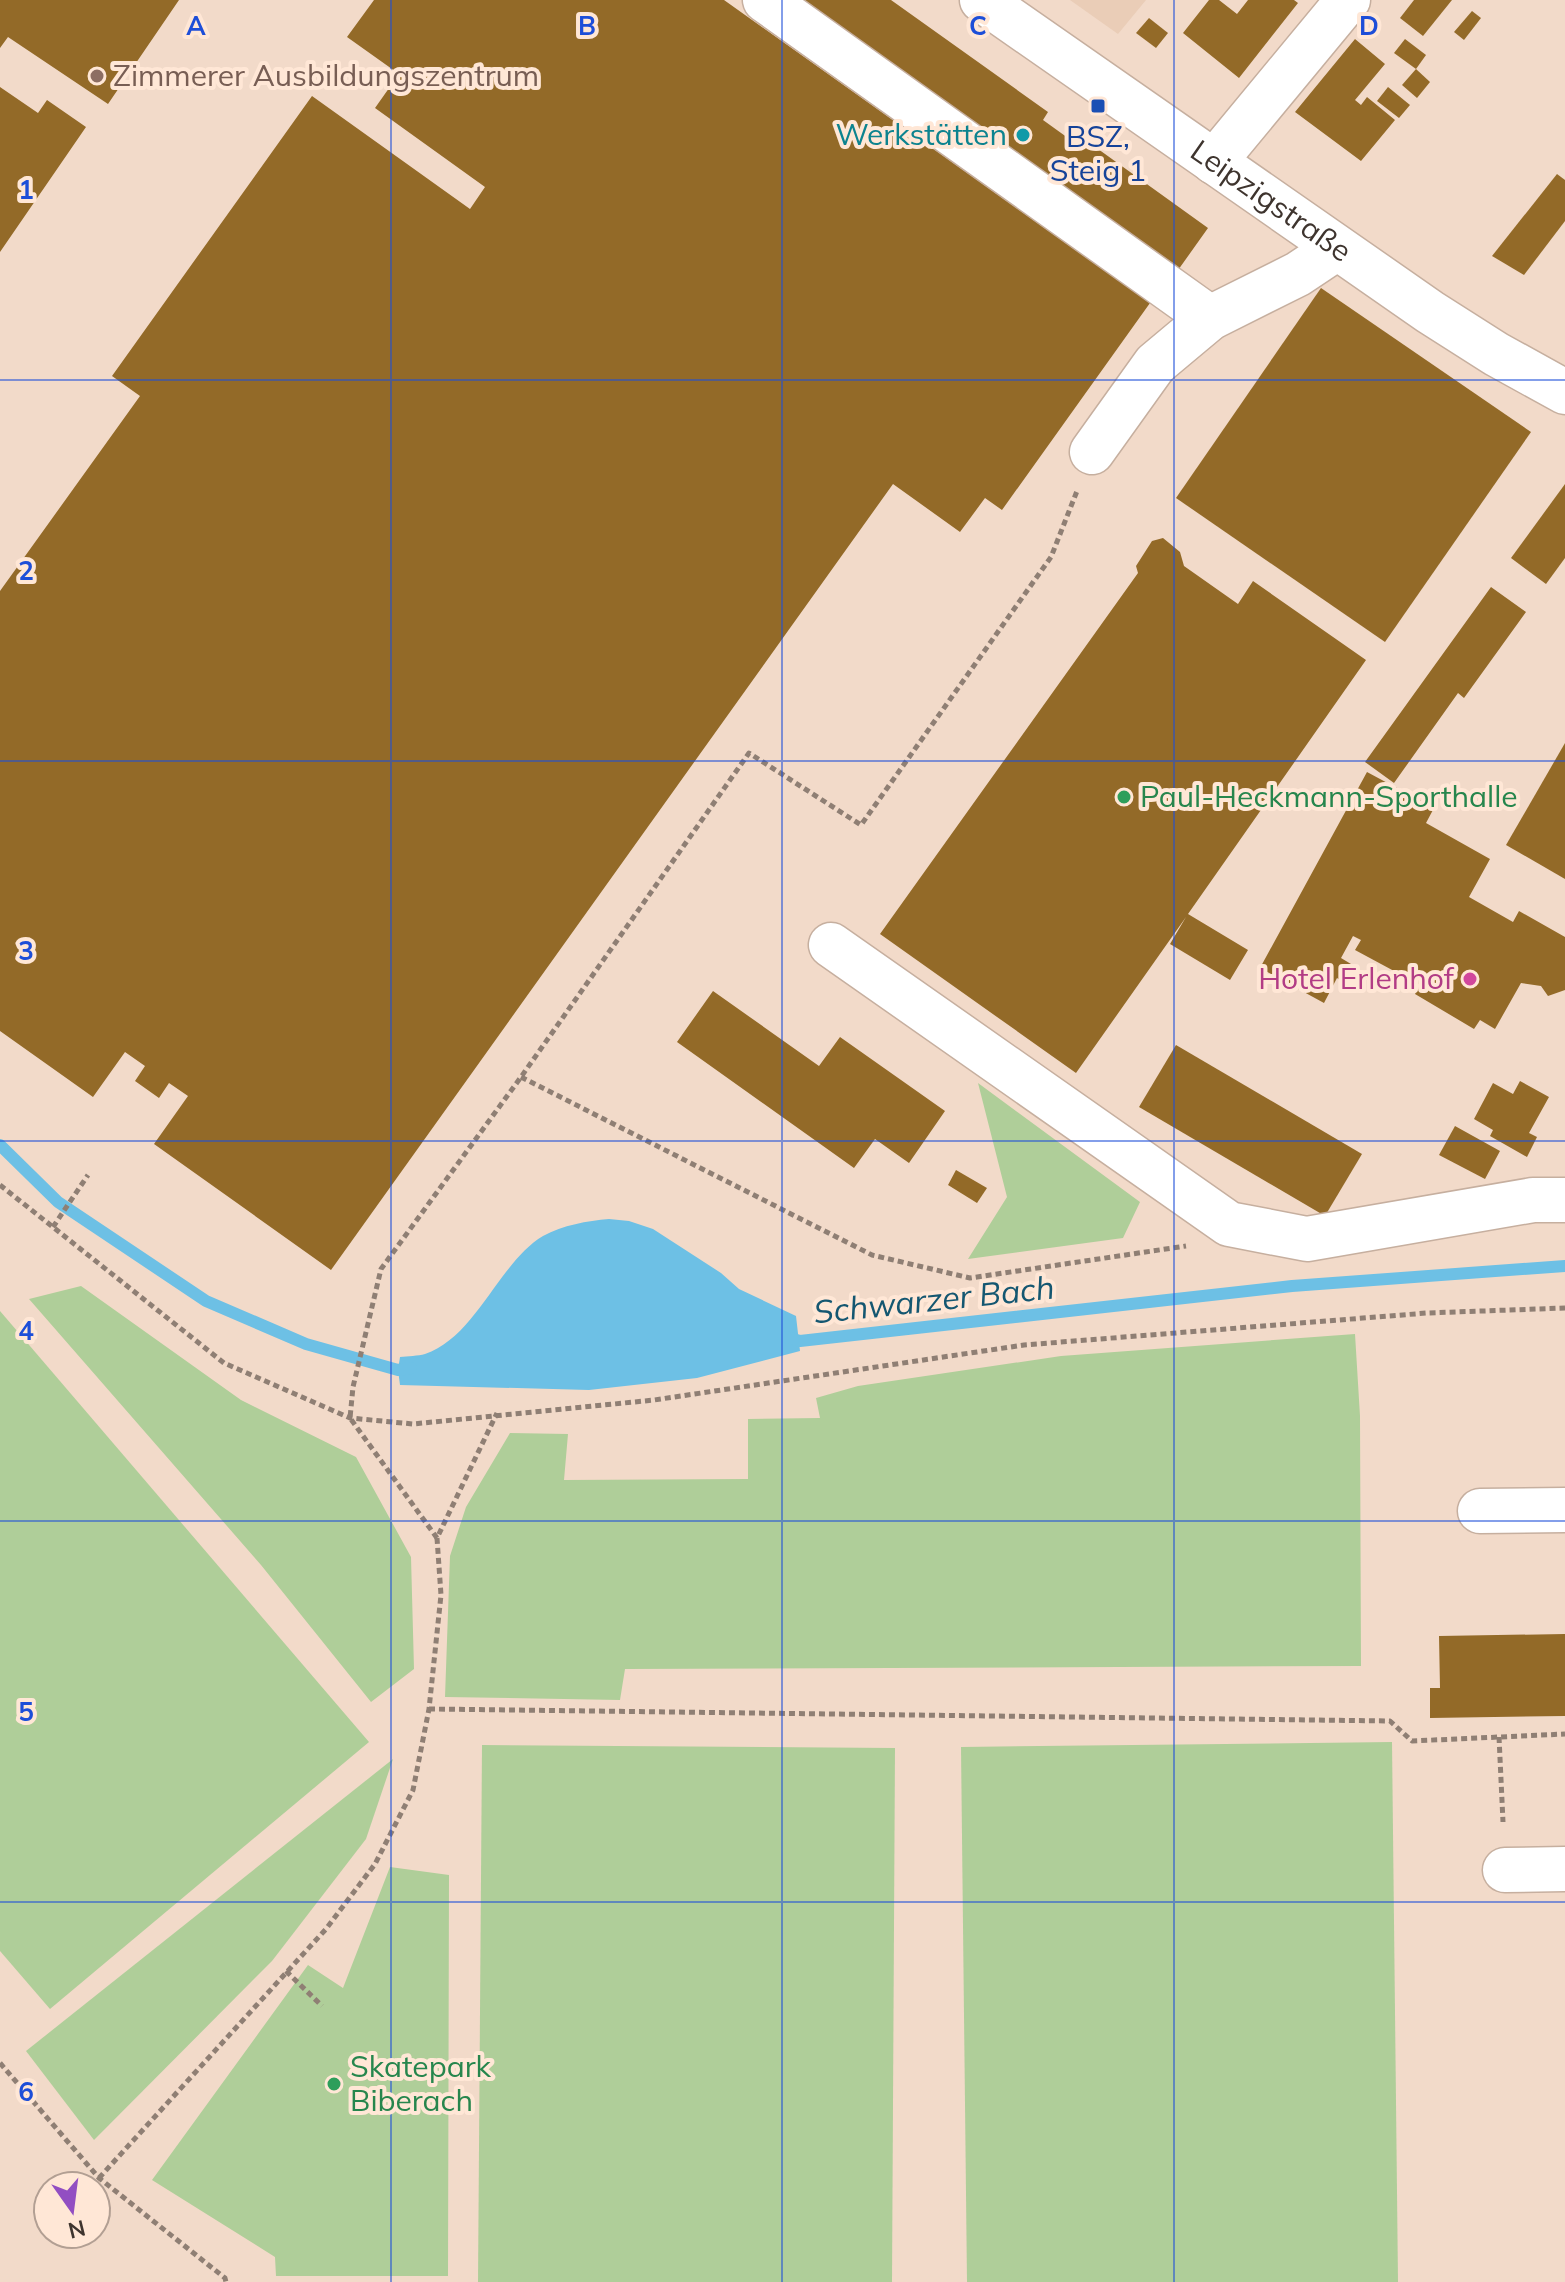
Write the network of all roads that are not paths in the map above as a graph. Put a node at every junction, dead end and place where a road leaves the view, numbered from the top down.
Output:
1 (765, 0) edge
2 (982, 0) edge
3 (1348, 0) edge
4 (1214, 162) junction
5 (1337, 248) junction
6 (1210, 318) junction
7 (1565, 392) edge
8 (1092, 452) road end
9 (831, 945) dead end
10 (1565, 1200) edge
11 (1565, 1510) edge
12 (1480, 1511) dead end
13 (1565, 1869) edge
14 (1505, 1870) dead end

1 - 6 street
2 - 4 street, Leipzigstraße
3 - 4 street
4 - 5 street, Leipzigstraße
5 - 6 street
5 - 7 street, Leipzigstraße
6 - 8 street
9 - 10 street
11 - 12 street
13 - 14 street

